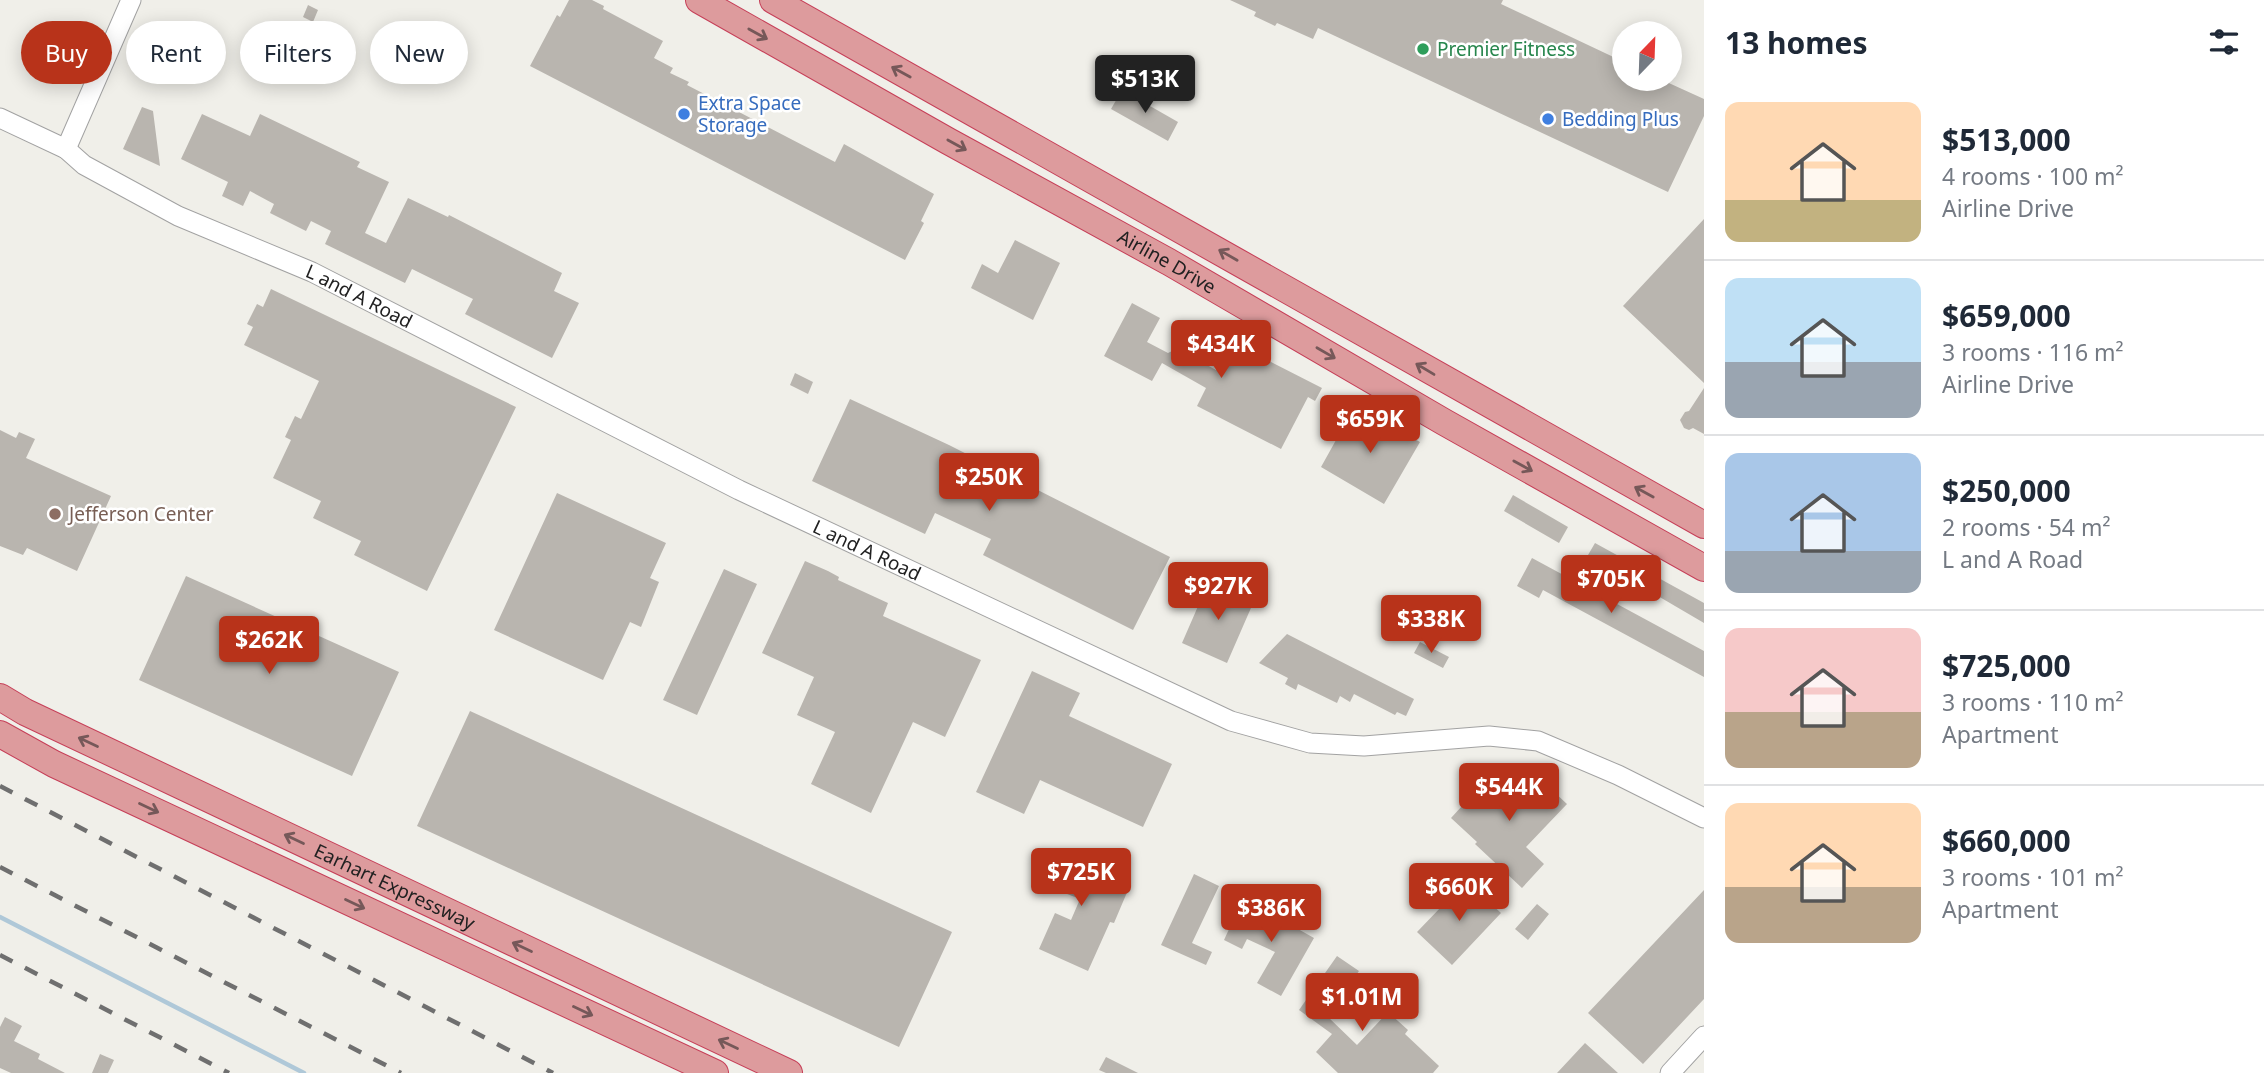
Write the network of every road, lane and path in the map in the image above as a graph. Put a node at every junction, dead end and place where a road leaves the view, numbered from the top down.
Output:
1 (131, 0) edge
2 (699, 0) edge
3 (773, 0) edge
4 (0, 118) edge
5 (66, 149) junction
6 (1096, 180) junction
7 (1078, 212) junction
8 (1704, 525) edge
9 (1704, 568) edge
10 (0, 697) edge
11 (0, 734) edge
12 (1704, 818) edge
13 (1704, 1036) edge
14 (715, 1073) edge
15 (789, 1073) edge
16 (1670, 1073) edge

1 - 5 street
2 -> 7 highway, Airline Drive
6 -> 3 highway, Airline Drive
4 - 5 street, L and A Road
5 - 12 street, L and A Road
6 - 7 highway
8 -> 6 highway, Airline Drive
7 -> 9 highway, Airline Drive
15 -> 10 highway, Earhart Expressway
11 -> 14 highway, Earhart Expressway
13 - 16 street

